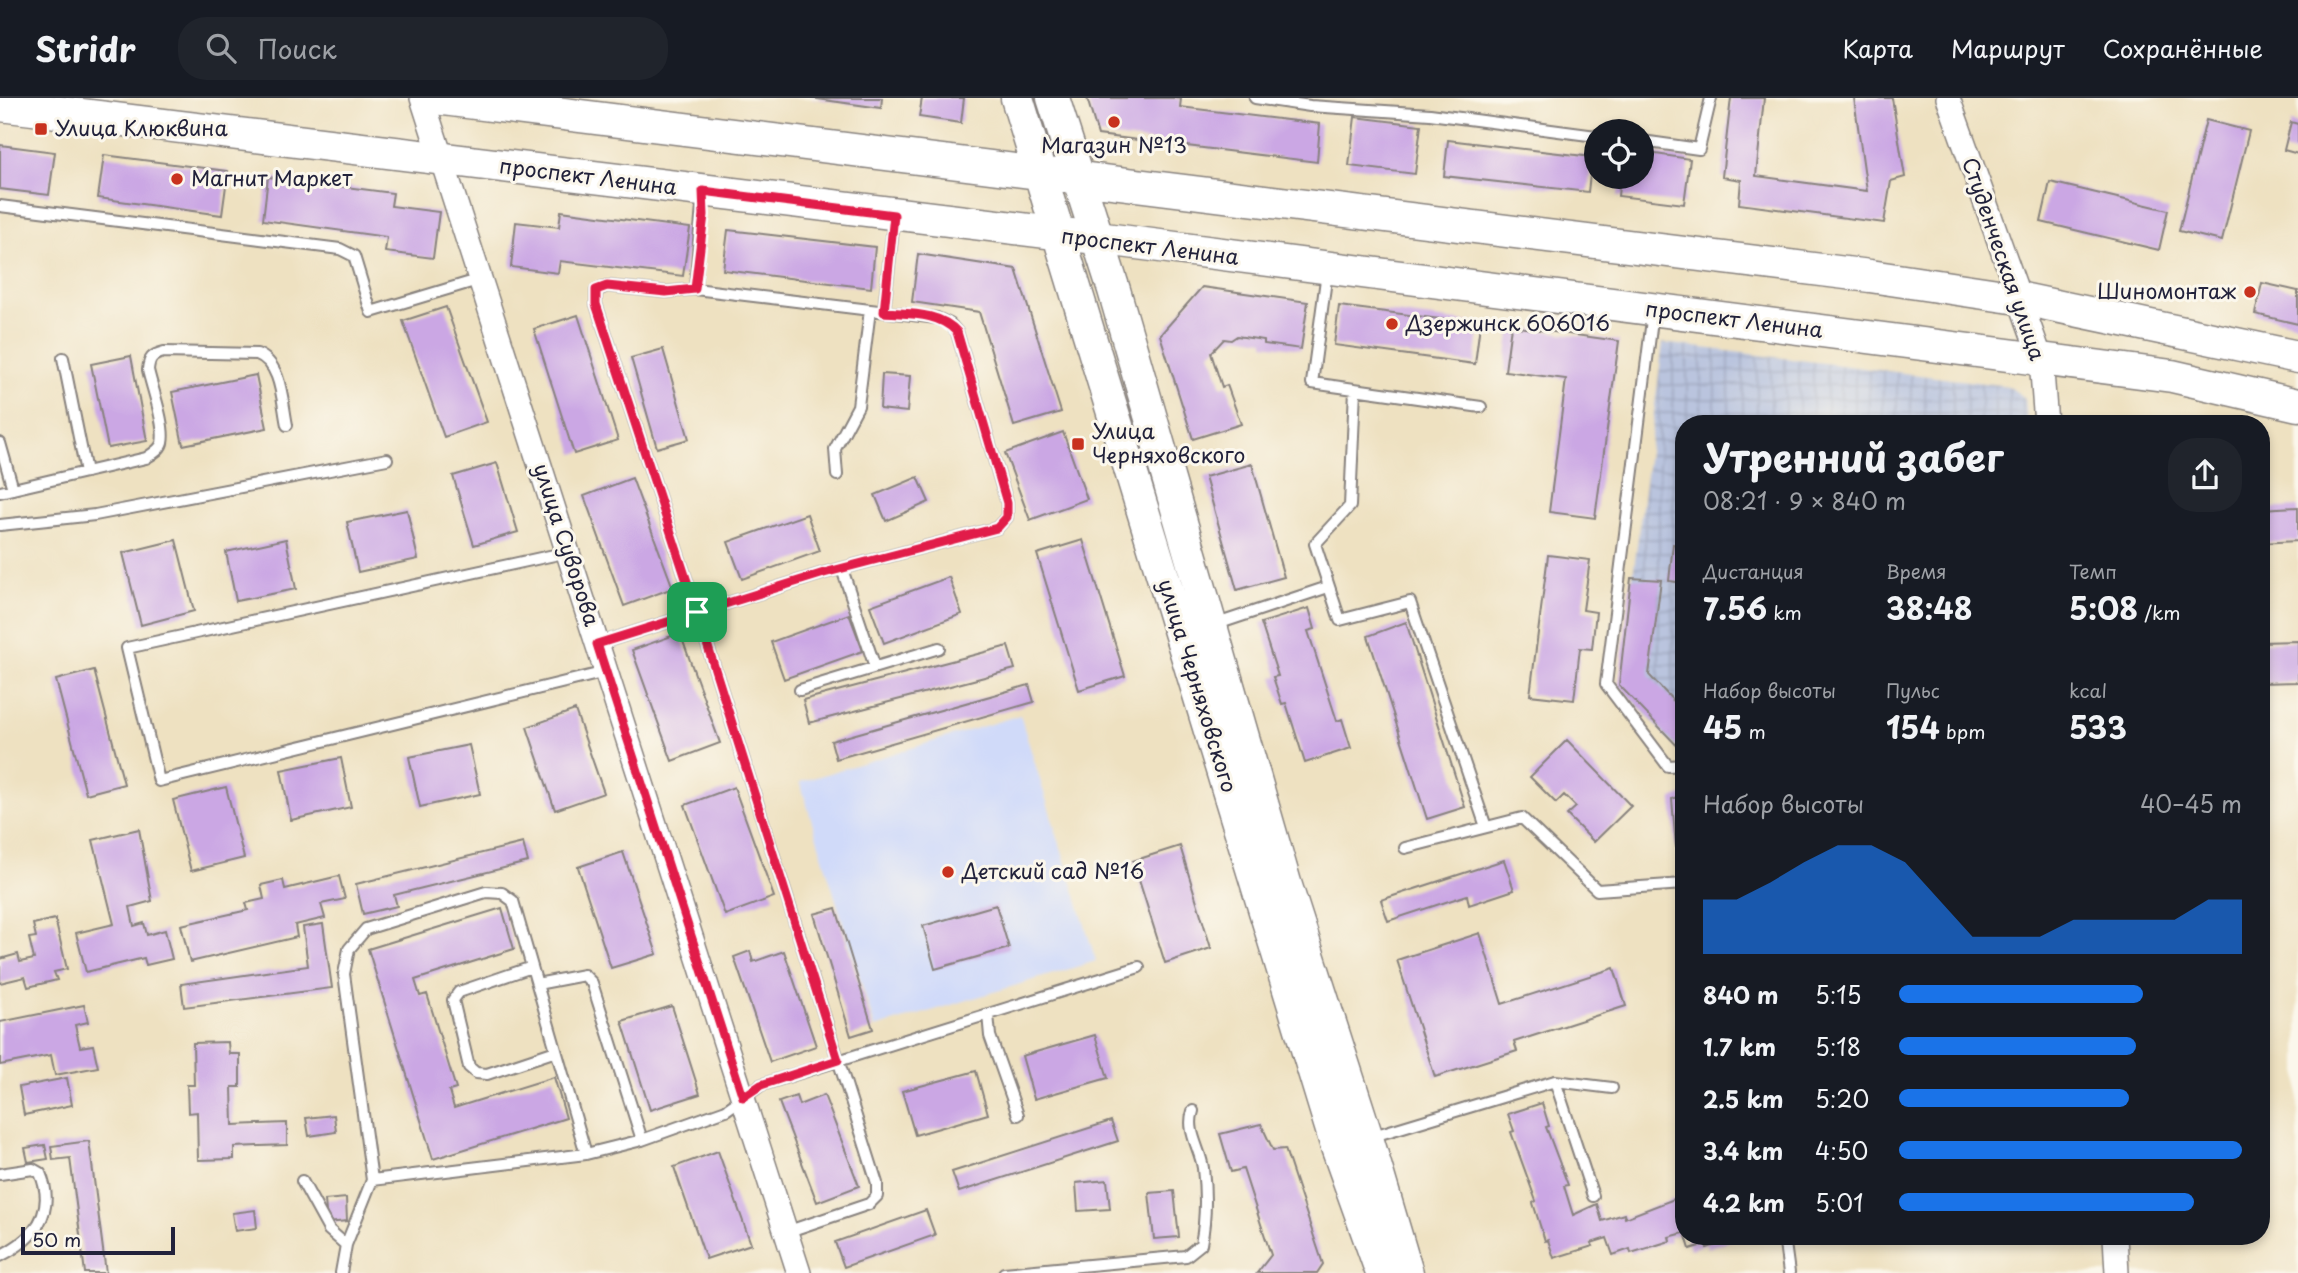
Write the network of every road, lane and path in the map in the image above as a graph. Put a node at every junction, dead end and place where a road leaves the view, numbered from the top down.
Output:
1 (422, 98) edge
2 (435, 98) edge
3 (1017, 98) edge
4 (1053, 98) edge
5 (1255, 98) edge
6 (1711, 98) edge
7 (1948, 98) edge
8 (0, 105) edge
9 (1584, 134) edge
10 (1654, 143) edge
11 (442, 159) junction
12 (1041, 174) junction
13 (1078, 179) junction
14 (703, 191) junction
15 (0, 206) edge
16 (894, 215) junction
17 (1059, 235) junction
18 (1098, 238) junction
19 (1328, 269) junction
20 (481, 279) junction
21 (695, 289) junction
22 (2018, 298) junction
23 (870, 310) junction
24 (1654, 310) junction
25 (884, 312) junction
26 (2298, 357) edge
27 (63, 358) dead end
28 (2041, 359) junction
29 (1355, 389) junction
30 (2298, 405) edge
31 (1481, 407) dead end
32 (2045, 415) edge
33 (287, 425) dead end
34 (0, 443) edge
35 (387, 459) dead end
36 (86, 471) junction
37 (836, 475) dead end
38 (13, 489) junction
39 (0, 492) edge
40 (0, 525) edge
41 (568, 552) junction
42 (842, 569) junction
43 (1328, 587) junction
44 (697, 612) junction
45 (1212, 626) junction
46 (597, 644) junction
47 (939, 648) dead end
48 (875, 667) junction
49 (606, 672) junction
50 (800, 690) dead end
51 (1675, 766) edge
52 (1486, 827) junction
53 (1405, 848) dead end
54 (1675, 885) edge
55 (1139, 967) dead end
56 (532, 968) junction
57 (537, 984) junction
58 (988, 1014) junction
59 (556, 1051) junction
60 (838, 1060) junction
61 (1555, 1081) junction
62 (1612, 1088) dead end
63 (743, 1097) junction
64 (1193, 1111) dead end
65 (1018, 1115) dead end
66 (1367, 1138) junction
67 (642, 1140) junction
68 (586, 1154) junction
69 (0, 1174) edge
70 (372, 1180) junction
71 (302, 1181) dead end
72 (1593, 1196) dead end
73 (786, 1232) junction
74 (346, 1245) junction
75 (1785, 1245) edge
76 (2115, 1245) edge
77 (0, 1256) edge
78 (1131, 1267) edge
79 (341, 1273) edge
80 (799, 1273) edge
81 (1004, 1273) edge
82 (1382, 1273) edge
83 (1407, 1273) edge
84 (1789, 1273) edge
85 (2117, 1273) edge

1 - 11 street, улица Суворова
2 - 12 main road
3 - 12 main road, улица Черняховского
4 - 13 main road
5 - 9 lane
6 - 10 lane
7 - 22 street, Студенческая улица
8 - 11 main road, проспект Ленина
11 - 14 main road, проспект Ленина
11 - 20 street, улица Суворова
12 - 13 main road
12 - 17 main road, улица Черняховского
13 - 18 main road
13 - 22 main road
14 - 16 main road, проспект Ленина
14 - 21 lane
15 - 20 lane
16 - 17 main road, проспект Ленина
16 - 25 lane
17 - 18 main road, проспект Ленина
17 - 82 main road, улица Черняховского
18 - 19 main road, проспект Ленина
18 - 45 main road
19 - 24 main road, проспект Ленина
19 - 29 lane
20 - 41 street, улица Суворова
21 - 23 lane
21 - 44 lane
22 - 26 main road
22 - 28 street, Студенческая улица
23 - 25 lane
23 - 37 lane
24 - 28 main road, проспект Ленина
24 - 51 lane
25 - 42 lane
27 - 36 lane
28 - 30 main road, проспект Ленина
28 - 32 street, Студенческая улица
29 - 31 lane
29 - 43 lane
33 - 36 lane
34 - 38 lane
35 - 40 lane
36 - 38 lane
38 - 39 lane
41 - 46 street, улица Суворова
41 - 49 lane
42 - 44 lane
42 - 48 lane
43 - 45 lane
43 - 52 lane
44 - 46 lane
44 - 60 lane
45 - 66 main road
46 - 49 street, улица Суворова
47 - 48 lane
48 - 50 lane
49 - 63 street, улица Суворова
52 - 53 lane
52 - 54 lane
55 - 58 lane
56 - 57 lane
56 - 59 lane
56 - 70 lane
57 - 59 lane
57 - 67 lane
58 - 60 lane
58 - 65 lane
59 - 68 lane
60 - 63 lane
60 - 73 lane
61 - 62 lane
61 - 66 lane
61 - 72 lane
63 - 67 lane
63 - 73 street, улица Суворова
64 - 78 lane
66 - 83 main road
67 - 68 lane
68 - 70 lane
69 - 77 lane
70 - 74 lane
71 - 74 lane
73 - 80 street, улица Суворова
74 - 79 lane
75 - 84 lane
76 - 85 street
78 - 81 lane

